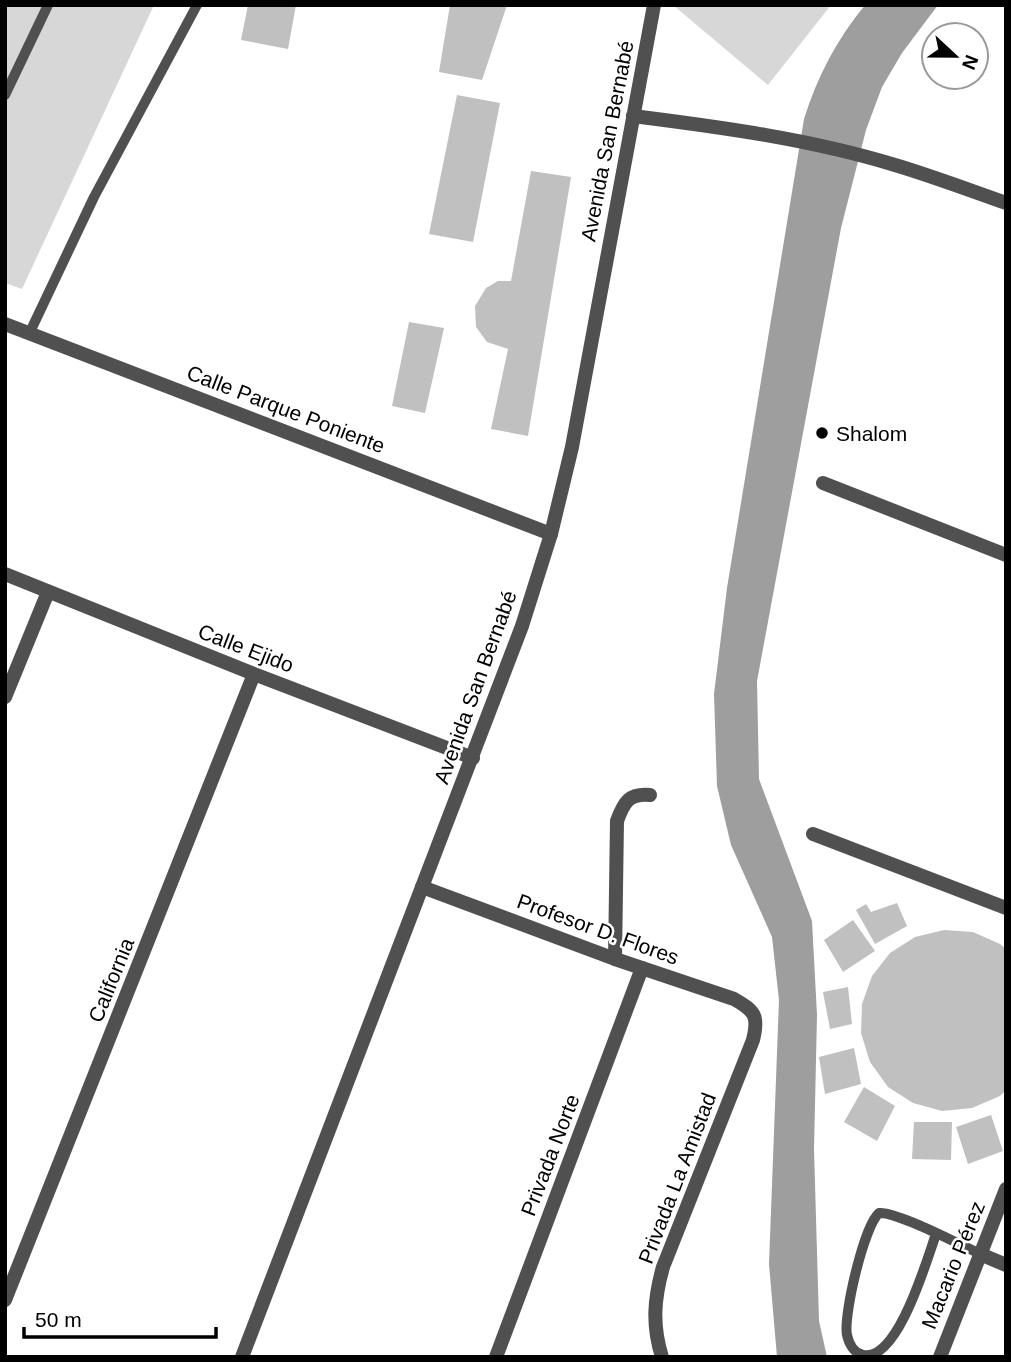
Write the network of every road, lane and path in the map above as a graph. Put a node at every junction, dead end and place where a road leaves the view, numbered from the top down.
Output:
1 (48, 5) edge
2 (197, 5) edge
3 (654, 5) edge
4 (5, 95) edge
5 (633, 116) junction
6 (1006, 203) edge
7 (5, 324) edge
8 (30, 332) junction
9 (823, 483) dead end
10 (551, 534) junction
11 (1006, 555) edge
12 (5, 574) edge
13 (47, 592) junction
14 (254, 674) junction
15 (5, 698) edge
16 (473, 758) junction
17 (650, 795) dead end
18 (813, 834) dead end
19 (422, 887) junction
20 (1006, 908) edge
21 (615, 958) junction
22 (642, 968) junction
23 (755, 1016) joint
24 (1006, 1189) edge
25 (936, 1234) junction
26 (980, 1254) junction
27 (1006, 1265) edge
28 (5, 1300) edge
29 (242, 1357) edge
30 (496, 1357) edge
31 (662, 1357) edge
32 (940, 1357) edge

1 - 4 lane
2 - 8 lane
3 - 5 street, Avenida San Bernabé
5 - 6 street
5 - 10 street, Avenida San Bernabé
7 - 8 street, Calle Parque Poniente
8 - 10 street, Calle Parque Poniente
9 - 11 street
10 - 16 street, Avenida San Bernabé
12 - 13 street, Calle Ejido
13 - 14 street, Calle Ejido
13 - 15 street
14 - 16 street, Calle Ejido
14 - 28 street, California
16 - 19 street, Avenida San Bernabé
17 - 21 street
18 - 20 street
19 - 21 street, Profesor D. Flores
19 - 29 street, Avenida San Bernabé
21 - 22 street, Profesor D. Flores
22 - 23 street, Profesor D. Flores
22 - 30 street, Privada Norte
23 - 31 street, Privada La Amistad
24 - 26 street, Macario Pérez
25 - 25 lane
25 - 26 lane
26 - 27 street
26 - 32 street, Macario Pérez

